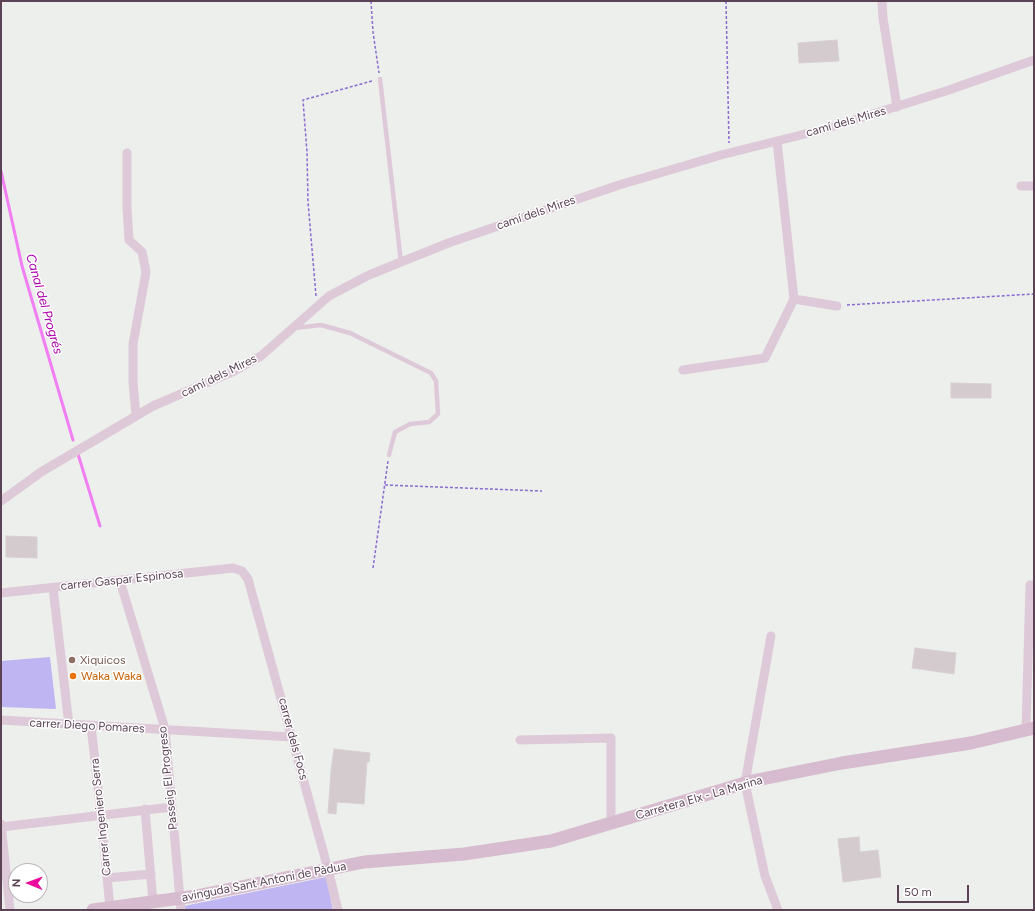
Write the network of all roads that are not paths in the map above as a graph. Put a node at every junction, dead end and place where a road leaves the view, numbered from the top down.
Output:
1 (882, 1) edge
2 (1034, 60) edge
3 (380, 79) road end
4 (896, 107) junction
5 (777, 141) junction
6 (127, 153) dead end
7 (1021, 186) dead end
8 (1034, 186) edge
9 (401, 262) junction
10 (794, 299) junction
11 (837, 306) road end
12 (292, 328) junction
13 (683, 370) dead end
14 (136, 416) junction
15 (389, 455) road end
16 (1, 501) edge
17 (242, 571) joint
18 (120, 581) junction
19 (1034, 585) edge
20 (53, 588) junction
21 (1, 593) edge
22 (771, 636) dead end
23 (1, 720) edge
24 (69, 725) junction
25 (91, 726) junction
26 (165, 729) junction
27 (1030, 729) edge
28 (292, 737) junction
29 (520, 740) dead end
30 (745, 783) junction
31 (172, 807) junction
32 (146, 810) junction
33 (101, 814) junction
34 (611, 823) junction
35 (1, 826) edge
36 (364, 862) joint
37 (328, 869) junction
38 (151, 874) junction
39 (107, 878) junction
40 (153, 902) junction
41 (181, 905) edge
42 (110, 908) junction
43 (10, 910) edge
44 (92, 910) edge
45 (338, 910) edge
46 (778, 910) edge

1 - 4 street
2 - 4 street, camí dels Mires
3 - 9 lane
4 - 5 street, camí dels Mires
5 - 9 street, camí dels Mires
5 - 10 street
6 - 14 street
7 - 8 street
9 - 12 street, camí dels Mires
10 - 11 street
10 - 13 street
12 - 14 street, camí dels Mires
12 - 15 lane
14 - 16 street, camí dels Mires
17 - 18 street, carrer Gaspar Espinosa
17 - 28 street, carrer dels Focs
18 - 20 street, carrer Gaspar Espinosa
18 - 26 street, Passeig El Progreso
19 - 27 street
20 - 21 street, carrer Gaspar Espinosa
20 - 24 street
22 - 30 street
23 - 24 street, carrer Diego Pomares
24 - 25 street, carrer Diego Pomares
25 - 26 street, carrer Diego Pomares
25 - 33 street, Carrer Ingeniero Serra
26 - 28 street, carrer Diego Pomares
26 - 31 street, Passeig El Progreso
27 - 30 main road, Carretera Elx - La Marina
28 - 37 street, carrer dels Focs
29 - 34 street
30 - 34 main road, Carretera Elx - La Marina
30 - 46 street
31 - 32 street
31 - 41 street, Passeig El Progreso
32 - 33 street
32 - 38 street
33 - 35 street
33 - 39 street, Carrer Ingeniero Serra
34 - 36 main road, Carretera Elx - La Marina
35 - 43 street
36 - 37 main road, avinguda Sant Antoni de Pàdua
37 - 41 main road, avinguda Sant Antoni de Pàdua
37 - 45 street, carrer dels Focs
38 - 39 street
38 - 40 street
39 - 42 street, Carrer Ingeniero Serra
40 - 41 main road, avinguda Sant Antoni de Pàdua
40 - 42 main road, avinguda Sant Antoni de Pàdua
42 - 44 main road, avinguda Sant Antoni de Pàdua

